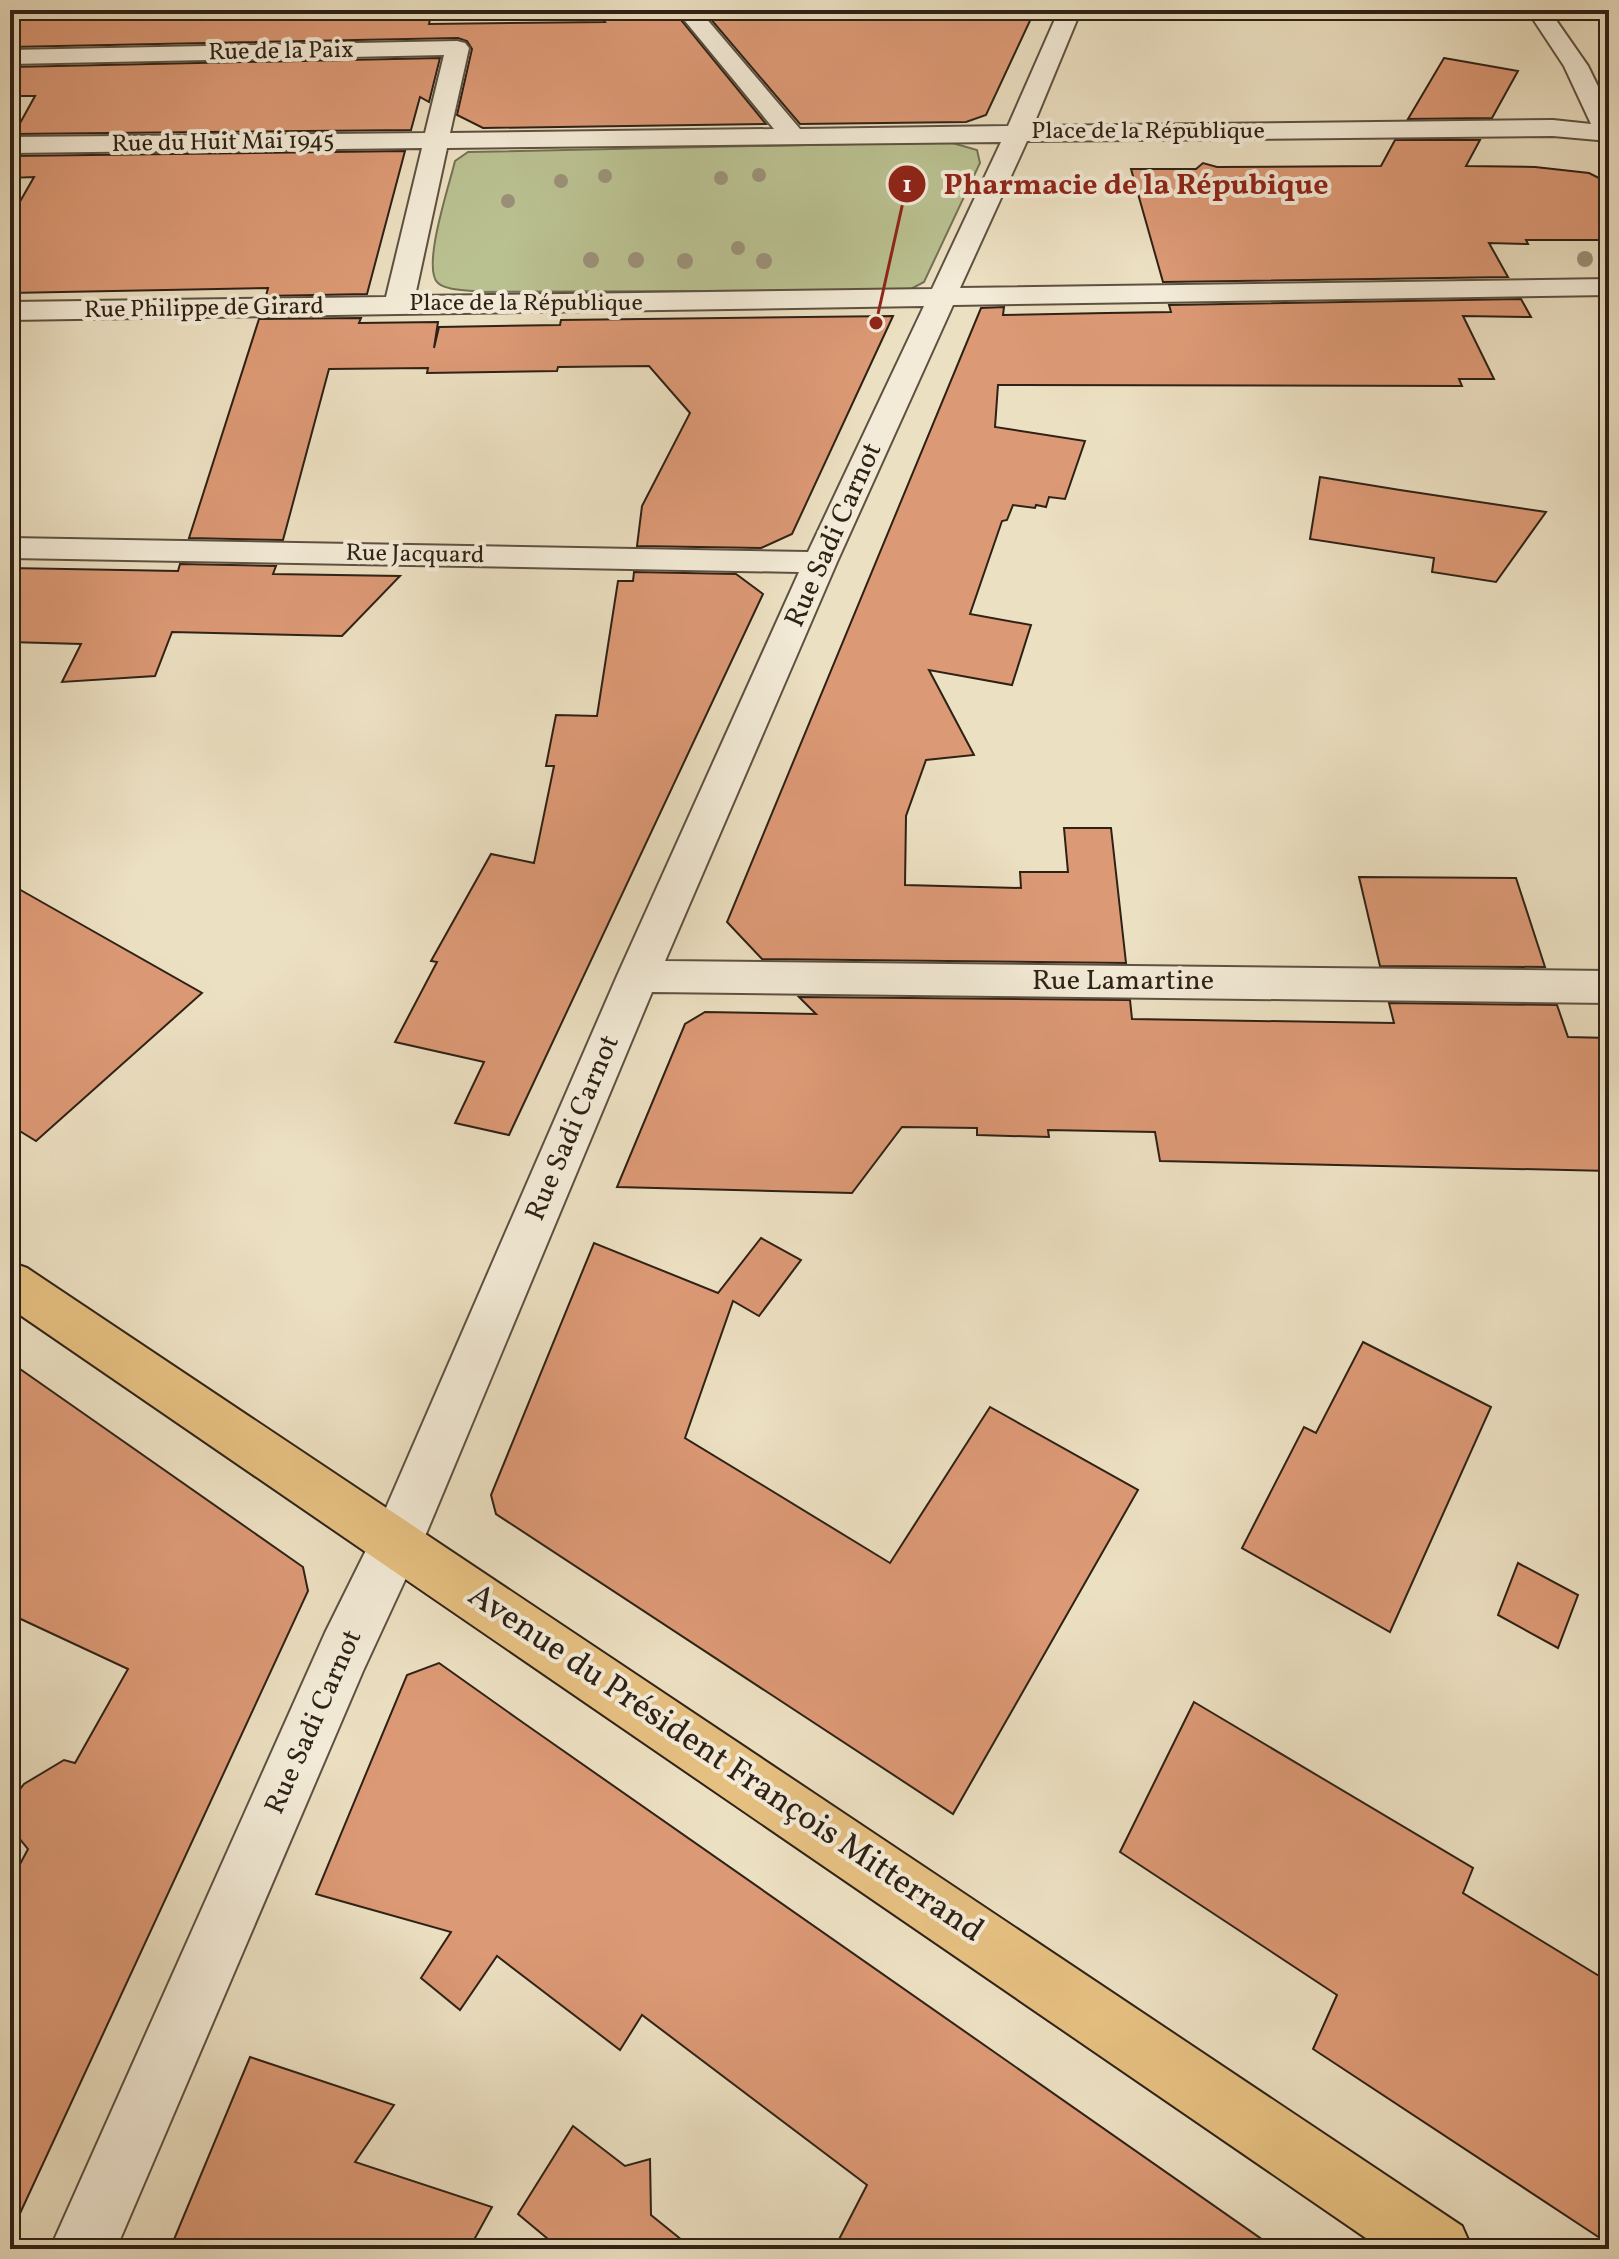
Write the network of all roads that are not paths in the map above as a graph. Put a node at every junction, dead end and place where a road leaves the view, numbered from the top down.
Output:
1 (687, 10) edge
2 (1070, 10) edge
3 (1538, 10) edge
4 (10, 57) edge
5 (1018, 133) junction
6 (1608, 133) edge
7 (792, 135) junction
8 (437, 141) junction
9 (10, 145) edge
10 (1609, 287) edge
11 (940, 299) junction
12 (398, 307) junction
13 (10, 311) edge
14 (10, 548) edge
15 (820, 562) junction
16 (638, 976) junction
17 (1609, 987) edge
18 (10, 1282) edge
19 (397, 1541) junction
20 (83, 2249) edge
21 (1439, 2249) edge

1 - 7 street
2 - 5 street, Rue Sadi Carnot
3 - 6 street
4 - 8 street, Rue de la Paix
5 - 6 street, Place de la République
5 - 7 street, Place de la République
5 - 11 street, Rue Sadi Carnot
7 - 8 street, Place de la République
8 - 9 street, Rue du Huit Mai 1945
8 - 12 street, Place de la République
10 - 11 street, Place de la République
11 - 12 street, Place de la République
11 - 15 street, Rue Sadi Carnot
12 - 13 street, Rue Philippe de Girard
14 - 15 street, Rue Jacquard
15 - 16 street, Rue Sadi Carnot
16 - 17 street, Rue Lamartine
16 - 19 street, Rue Sadi Carnot
18 - 19 main road, Avenue du Président François Mitterrand
19 - 20 street, Rue Sadi Carnot
19 - 21 main road, Avenue du Président François Mitterrand

